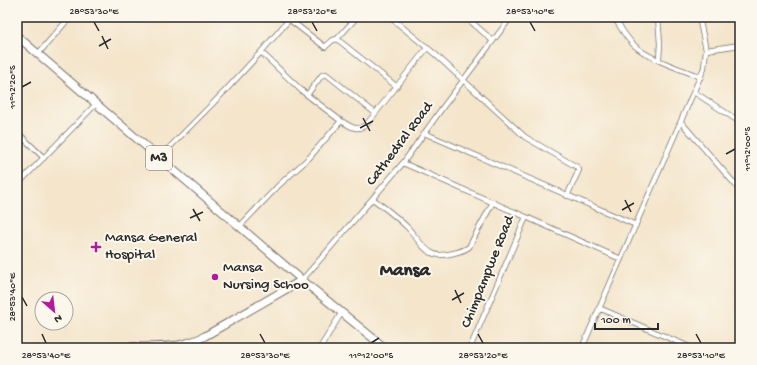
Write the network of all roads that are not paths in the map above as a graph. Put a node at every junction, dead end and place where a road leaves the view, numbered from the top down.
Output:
1 (70, 17) edge
2 (357, 17) edge
3 (390, 17) edge
4 (466, 17) edge
5 (511, 17) edge
6 (614, 17) edge
7 (658, 17) edge
8 (699, 17) edge
9 (17, 36) edge
10 (337, 39) junction
11 (493, 41) junction
12 (740, 45) edge
13 (427, 48) junction
14 (706, 50) junction
15 (260, 52) junction
16 (38, 54) junction
17 (659, 59) junction
18 (701, 77) junction
19 (463, 80) junction
20 (396, 86) junction
21 (694, 92) junction
22 (307, 95) junction
23 (96, 104) junction
24 (375, 113) junction
25 (341, 121) junction
26 (681, 122) junction
27 (740, 122) edge
28 (17, 132) edge
29 (424, 133) junction
30 (44, 158) junction
31 (159, 158) junction
32 (403, 163) junction
33 (17, 185) edge
34 (740, 190) edge
35 (567, 196) junction
36 (373, 200) junction
37 (493, 202) junction
38 (526, 217) junction
39 (636, 225) junction
40 (240, 226) junction
41 (621, 259) junction
42 (302, 280) junction
43 (600, 308) junction
44 (342, 312) junction
45 (161, 347) edge
46 (100, 348) edge
47 (320, 348) edge
48 (385, 348) edge
49 (470, 348) edge
50 (582, 348) edge
51 (692, 348) edge

1 - 16 street
2 - 10 street
3 - 13 street
4 - 11 street
5 - 11 street, Cathedral Road
6 - 17 street
7 - 17 street
8 - 14 street
9 - 16 main road, M3
10 - 15 street
10 - 20 street
11 - 19 street, Cathedral Road
12 - 14 street
13 - 19 street
13 - 20 street
14 - 18 street
15 - 22 street
15 - 31 street
16 - 23 main road, M3
17 - 18 street
18 - 21 street
19 - 29 street, Cathedral Road
19 - 35 street
20 - 24 street
21 - 26 street
21 - 27 street
22 - 24 street
22 - 25 street
23 - 30 street
23 - 31 main road, M3
24 - 25 street
25 - 40 street
26 - 34 street
26 - 39 street
28 - 30 street
29 - 32 street, Cathedral Road
29 - 35 street
30 - 33 street
31 - 40 main road, M3
32 - 36 street, Cathedral Road
32 - 37 street, Chimpampwe Road
35 - 39 street
36 - 37 street
36 - 42 street, Cathedral Road
37 - 38 street, Chimpampwe Road
38 - 41 street
38 - 49 street, Chimpampwe Road
39 - 41 street
40 - 42 main road, M3
41 - 43 street
42 - 44 main road, M3
42 - 45 main road
43 - 50 street
43 - 51 street
44 - 47 street
44 - 48 main road, M3
45 - 46 main road

